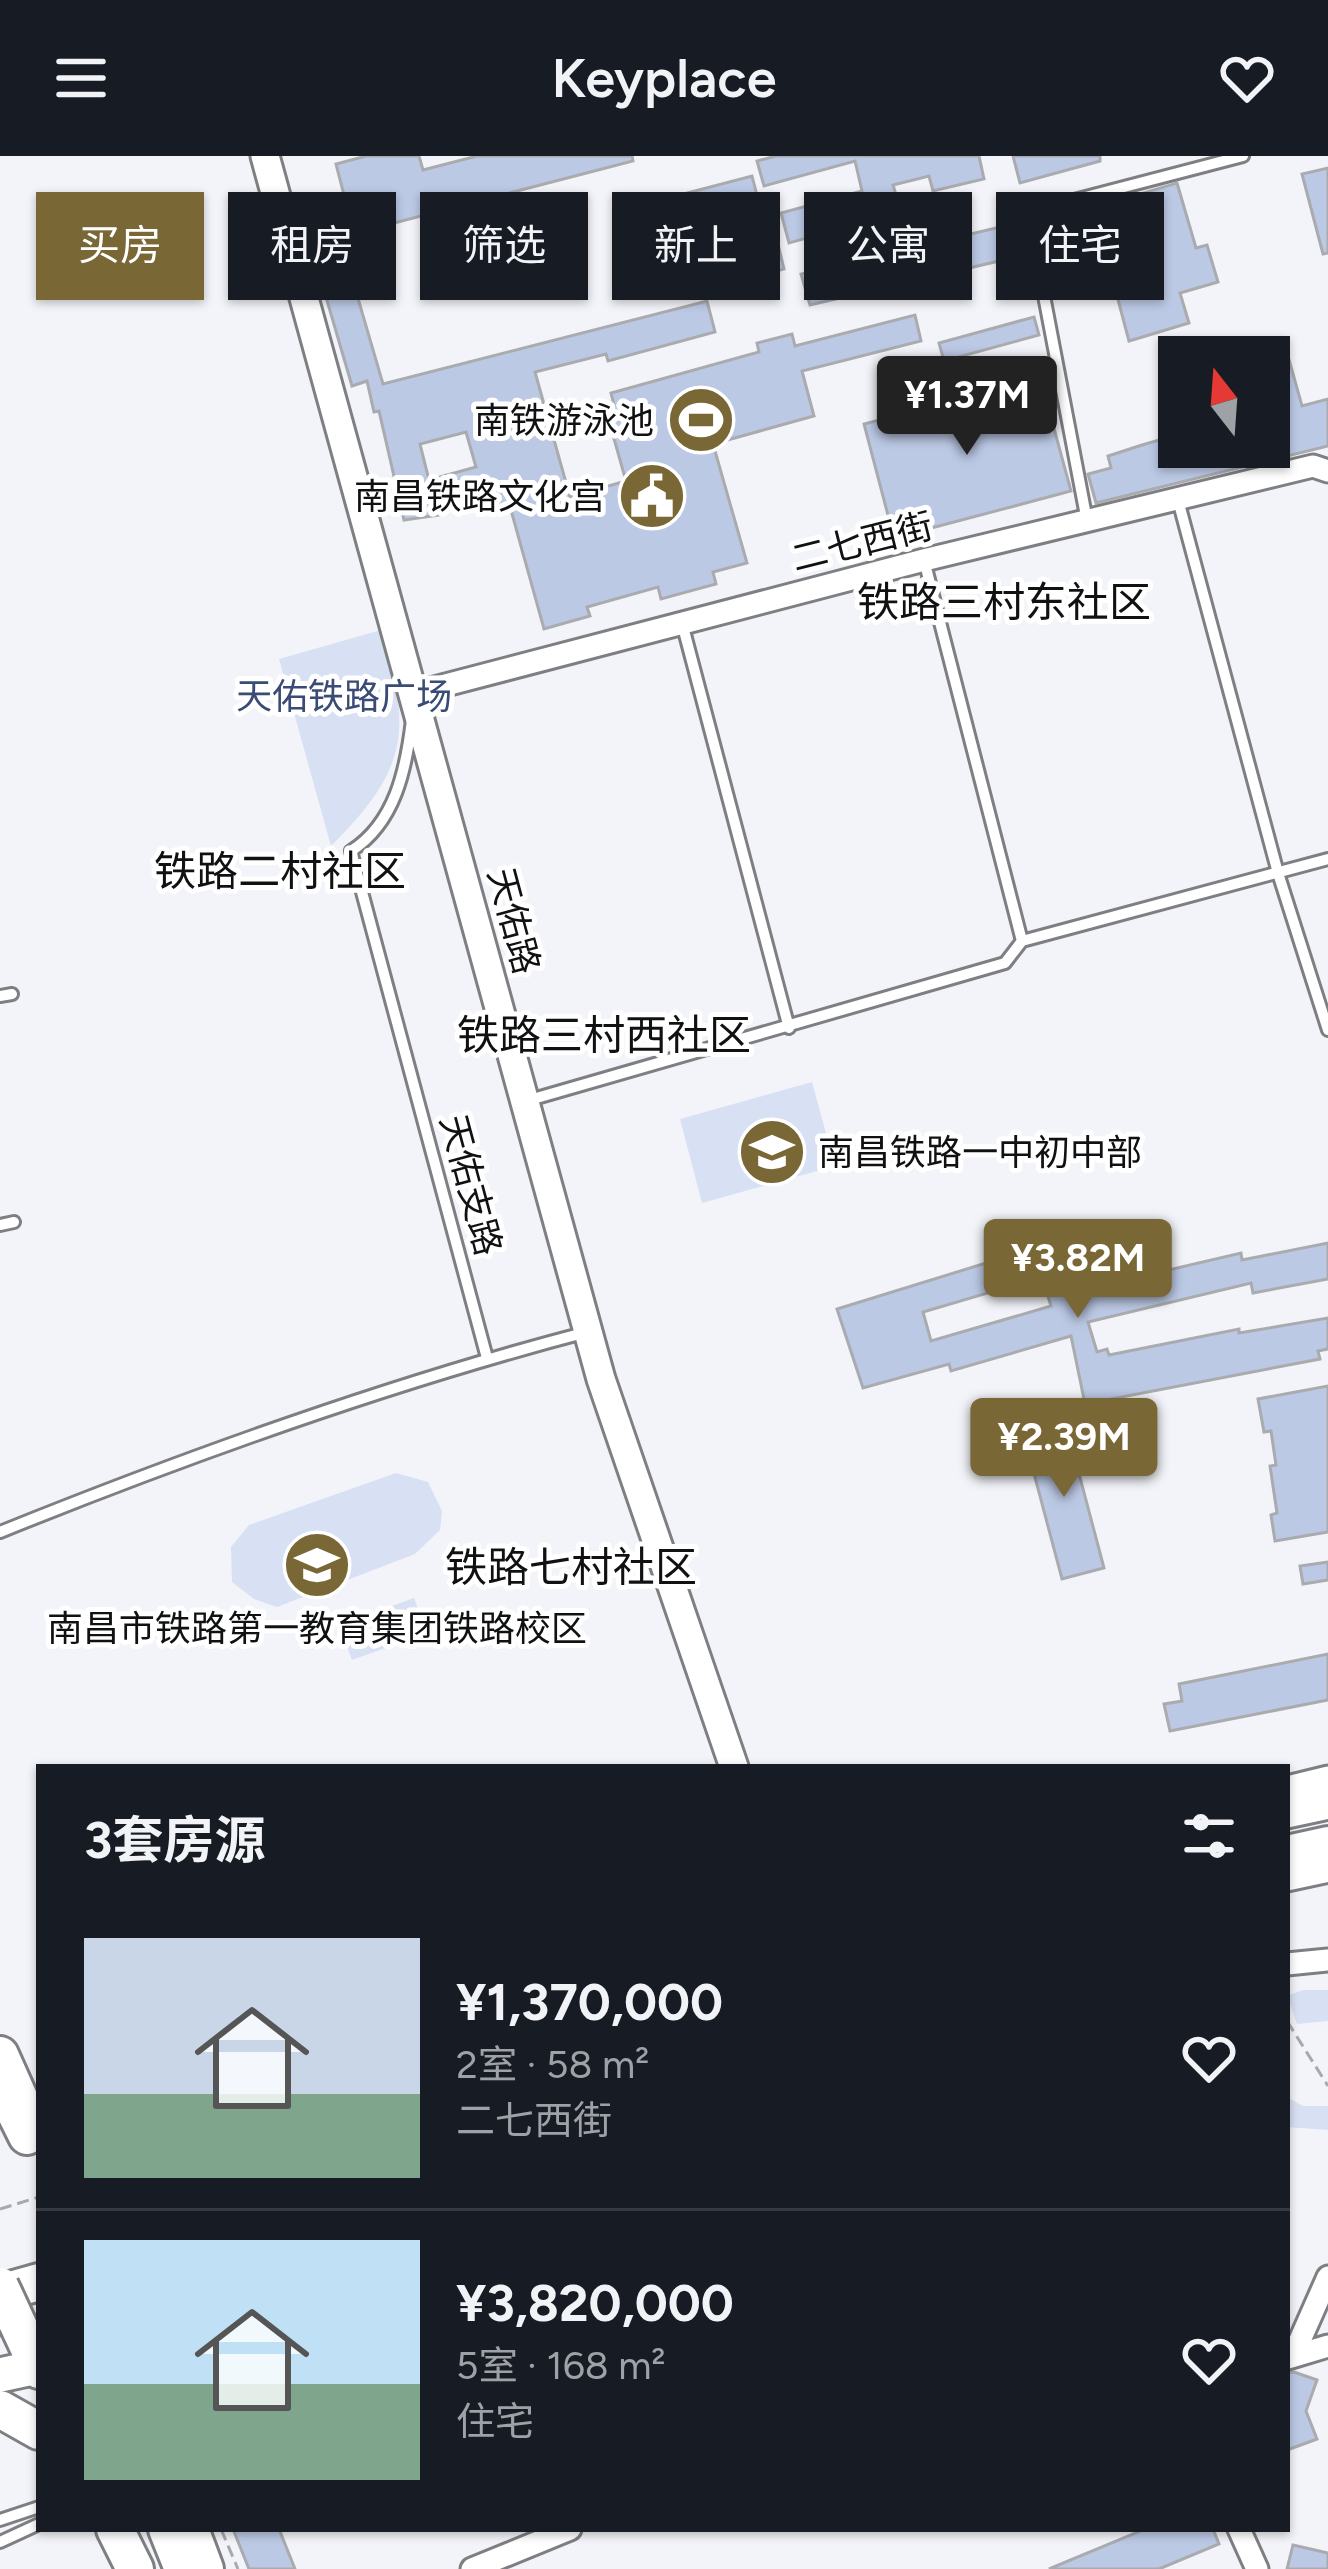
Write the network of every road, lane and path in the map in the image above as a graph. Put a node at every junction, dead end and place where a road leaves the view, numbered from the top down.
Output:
1 (266, 156) edge
2 (1243, 156) edge
3 (1328, 471) edge
4 (1178, 500) junction
5 (1088, 521) junction
6 (924, 560) junction
7 (682, 623) junction
8 (415, 693) junction
9 (1328, 859) edge
10 (1278, 873) junction
11 (1022, 941) junction
12 (789, 1028) junction
13 (1328, 1030) edge
14 (525, 1101) junction
15 (588, 1332) junction
16 (487, 1358) junction
17 (0, 1532) edge
18 (733, 1764) edge
19 (1328, 1780) edge
20 (1290, 1789) edge
21 (1328, 1802) edge
22 (1290, 1810) edge
23 (1328, 1820) edge
24 (1290, 1828) edge
25 (1328, 1845) edge
26 (1290, 1853) edge
27 (1328, 1864) edge
28 (1290, 1873) edge
29 (1328, 1880) edge
30 (1290, 1888) edge
31 (1327, 1960) edge
32 (1290, 1964) edge
33 (1290, 2026) edge
34 (0, 2055) edge
35 (0, 2082) edge
36 (1328, 2086) edge
37 (26, 2134) edge
38 (36, 2198) edge
39 (0, 2210) edge
40 (1328, 2277) edge
41 (36, 2283) edge
42 (0, 2289) edge
43 (1321, 2306) edge
44 (20, 2316) edge
45 (1328, 2346) edge
46 (1290, 2357) edge
47 (36, 2362) edge
48 (36, 2368) edge
49 (0, 2375) edge
50 (1, 2412) edge
51 (36, 2430) edge
52 (36, 2508) edge
53 (0, 2520) edge
54 (36, 2525) edge
55 (117, 2532) edge
56 (146, 2532) edge
57 (170, 2532) edge
58 (563, 2532) edge
59 (1240, 2532) edge
60 (0, 2542) edge
61 (200, 2554) edge
62 (135, 2569) edge
63 (162, 2569) edge
64 (238, 2569) edge
65 (472, 2569) edge
66 (1257, 2569) edge

1 - 8 street, 天佑路
2 - 5 lane
3 - 4 street, 二七西街
4 - 5 street, 二七西街
4 - 10 lane
5 - 6 street, 二七西街
6 - 7 street, 二七西街
6 - 11 lane
7 - 8 street, 二七西街
7 - 12 lane
8 - 14 street, 天佑路
8 - 16 lane, 天佑支路
9 - 10 lane
10 - 11 lane
10 - 13 lane
11 - 12 lane
12 - 14 lane
14 - 15 street, 天佑路
15 - 16 lane
15 - 18 street, 天佑路
16 - 17 lane
19 - 20 street
21 - 22 main road
23 - 24 main road
25 - 26 main road
27 - 28 main road
29 - 30 street
31 - 32 street
33 - 36 path
34 - 37 main road
35 - 37 main road
38 - 39 path
40 - 43 street
41 - 42 main road
42 - 44 main road, bridge
43 - 46 street
44 - 47 main road
45 - 46 street
48 - 49 main road
50 - 51 main road
52 - 53 lane
54 - 60 lane
55 - 62 main road
56 - 63 main road
57 - 61 main road
58 - 65 street
59 - 66 street
61 - 64 path

